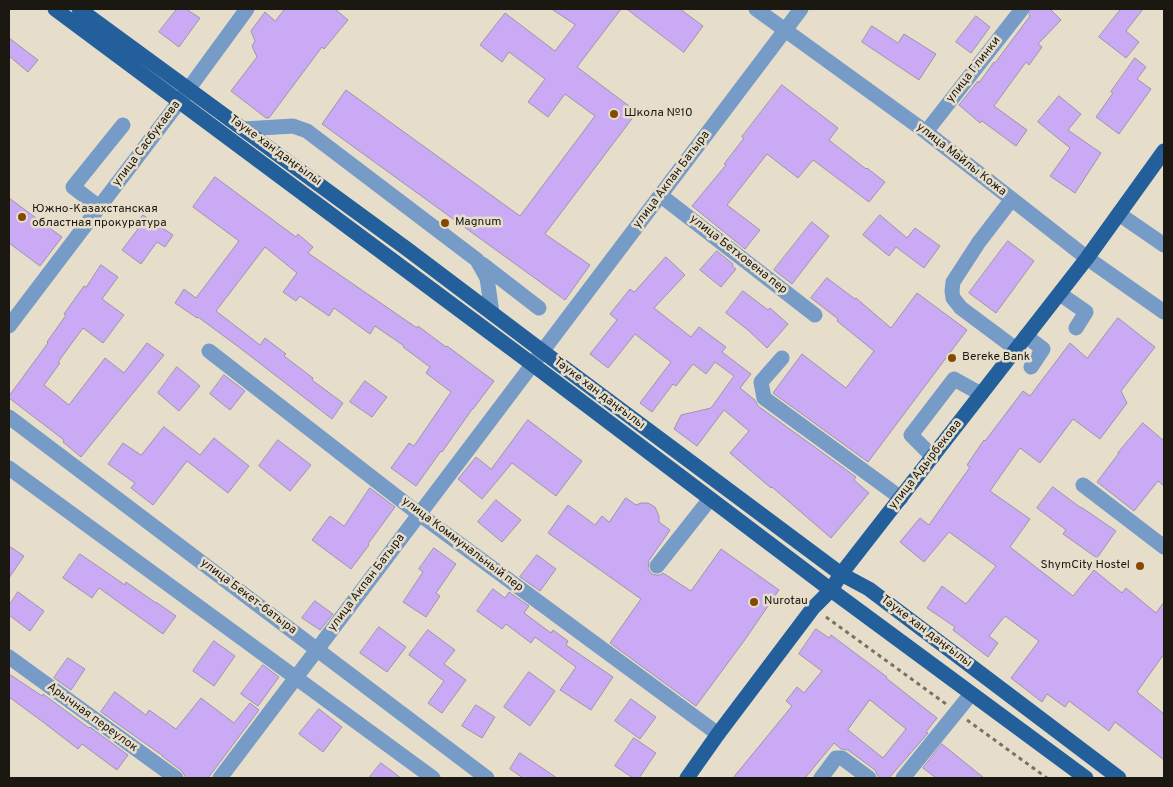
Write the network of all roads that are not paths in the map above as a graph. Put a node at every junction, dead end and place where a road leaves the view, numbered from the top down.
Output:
1 (55, 9) edge
2 (79, 9) edge
3 (247, 9) edge
4 (756, 9) edge
5 (801, 9) edge
6 (1022, 9) edge
7 (784, 30) junction
8 (189, 88) junction
9 (179, 102) junction
10 (123, 125) dead end
11 (244, 129) junction
12 (926, 132) junction
13 (1161, 161) edge
14 (660, 196) junction
15 (1012, 199) junction
16 (99, 207) junction
17 (1119, 214) junction
18 (1164, 245) edge
19 (1087, 258) junction
20 (477, 260) junction
21 (1060, 294) junction
22 (540, 308) dead end
23 (1164, 312) edge
24 (492, 313) junction
25 (815, 315) dead end
26 (9, 326) edge
27 (1076, 328) dead end
28 (1026, 336) junction
29 (1016, 349) junction
30 (209, 351) dead end
31 (542, 351) junction
32 (782, 358) dead end
33 (532, 364) junction
34 (1031, 367) dead end
35 (981, 394) junction
36 (9, 417) edge
37 (933, 457) junction
38 (9, 468) edge
39 (1083, 485) dead end
40 (901, 498) junction
41 (710, 499) junction
42 (418, 514) junction
43 (1164, 547) edge
44 (657, 566) dead end
45 (841, 574) junction
46 (831, 590) junction
47 (317, 649) junction
48 (9, 658) edge
49 (296, 678) junction
50 (971, 694) junction
51 (718, 734) junction
52 (176, 778) edge
53 (220, 778) edge
54 (433, 778) edge
55 (487, 778) edge
56 (687, 778) edge
57 (821, 778) edge
58 (869, 778) edge
59 (903, 778) edge
60 (1086, 778) edge
61 (1119, 778) edge

1 - 9 main road, Тәуке хан даңғылы
2 - 8 main road, Тәуке хан даңғылы
3 - 8 street, улица Сасбукаева
4 - 7 street, улица Майлы Кожа
5 - 7 street, улица Акпан Батыра
6 - 12 street, улица Глинки
7 - 12 street, улица Майлы Кожа
7 - 14 street, улица Акпан Батыра
8 - 9 street, улица Сасбукаева
8 - 11 main road, Тәуке хан даңғылы
9 - 16 street, улица Сасбукаева
9 - 33 main road, Тәуке хан даңғылы
10 - 16 street
11 - 20 street
11 - 24 main road, Тәуке хан даңғылы
12 - 15 street, улица Майлы Кожа
13 - 17 main road, улица Адырбекова
14 - 25 street, улица Бетховена пер
14 - 31 street, улица Акпан Батыра
15 - 19 street, улица Майлы Кожа
15 - 29 street
16 - 26 street, улица Сасбукаева
17 - 18 street
17 - 19 main road, улица Адырбекова
19 - 21 main road, улица Адырбекова
19 - 23 street, улица Майлы Кожа
20 - 22 street
20 - 24 street
21 - 27 street
21 - 28 main road, улица Адырбекова
24 - 31 main road, Тәуке хан даңғылы
28 - 29 main road, улица Адырбекова
28 - 34 street
29 - 35 main road, улица Адырбекова
30 - 42 street, улица Коммунальный пер
31 - 33 street, улица Акпан Батыра
31 - 45 main road, Тәуке хан даңғылы
32 - 40 street
33 - 41 main road, Тәуке хан даңғылы
33 - 42 street, улица Акпан Батыра
35 - 37 main road, улица Адырбекова
35 - 37 street
36 - 47 street, улица Бекет-батыра
37 - 40 main road, улица Адырбекова
38 - 49 street
39 - 43 street
40 - 45 main road, улица Адырбекова
41 - 44 street
41 - 46 main road, Тәуке хан даңғылы
42 - 47 street, улица Акпан Батыра
42 - 51 street, улица Коммунальный пер
45 - 46 main road, улица Адырбекова
45 - 61 main road, Тәуке хан даңғылы
46 - 50 main road, Тәуке хан даңғылы
46 - 51 main road, улица Адырбекова
47 - 49 street, улица Акпан Батыра
47 - 55 street, улица Бекет-батыра
48 - 52 street, Арычная переулок
49 - 53 street, улица Акпан Батыра
49 - 54 street
50 - 59 street
50 - 60 main road, Тәуке хан даңғылы
51 - 56 main road, улица Адырбекова
57 - 58 street

